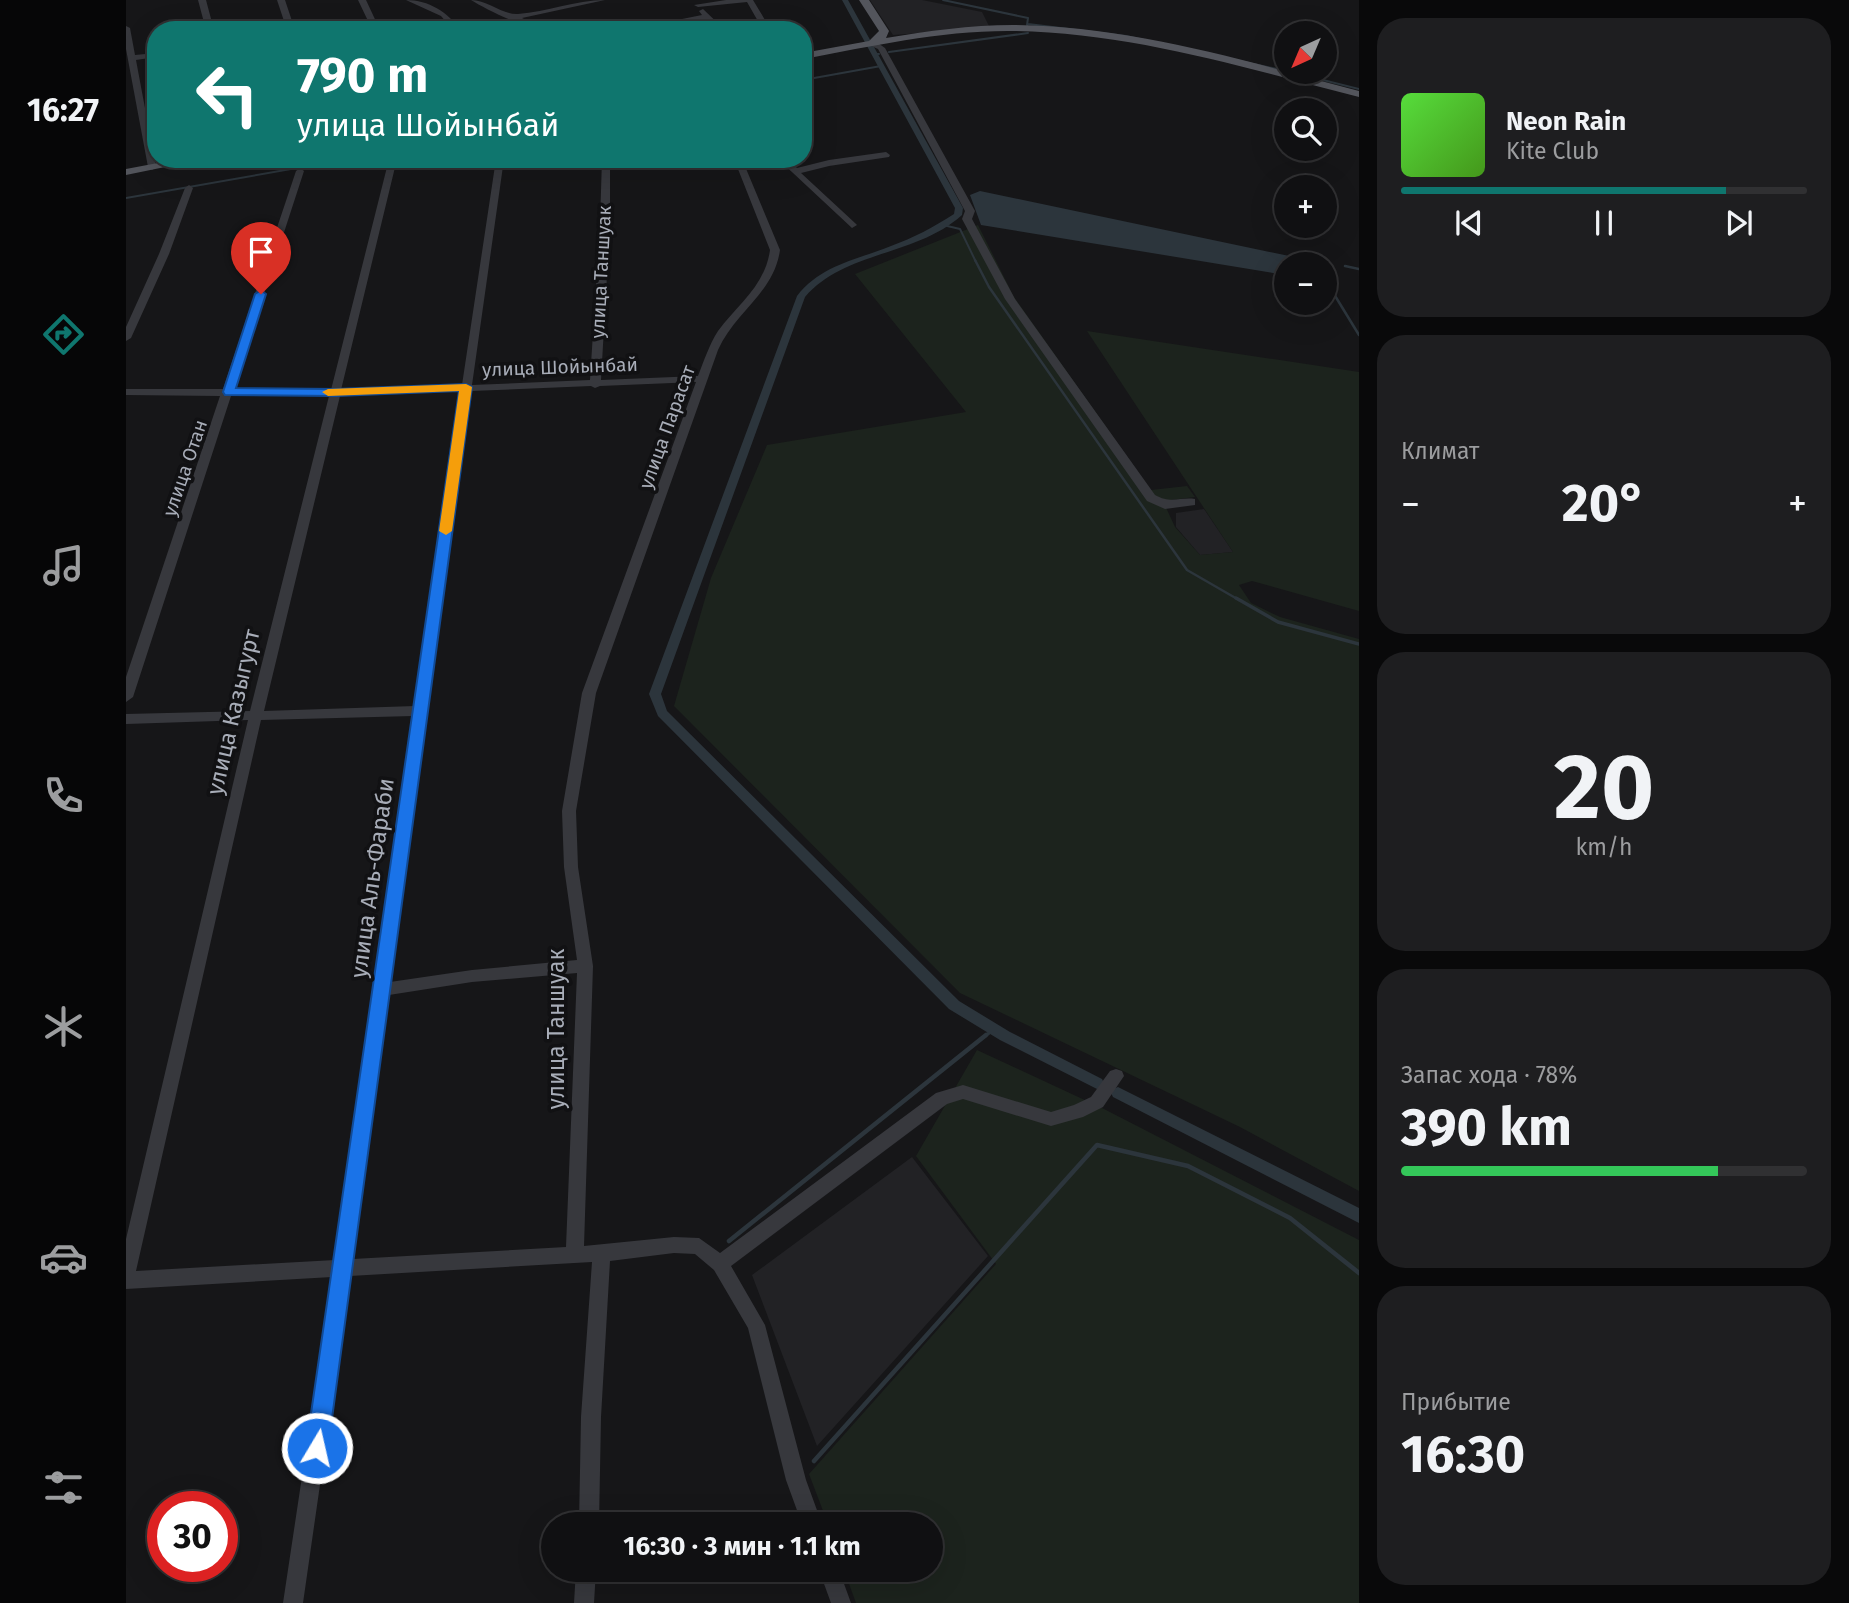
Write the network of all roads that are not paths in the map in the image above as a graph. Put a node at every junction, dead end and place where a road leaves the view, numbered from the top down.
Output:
1 (202, 0) edge
2 (281, 0) edge
3 (362, 0) edge
4 (410, 0) edge
5 (475, 0) edge
6 (601, 0) edge
7 (749, 0) edge
8 (864, 0) edge
9 (569, 2) edge
10 (695, 3) edge
11 (708, 16) junction
12 (511, 18) junction
13 (208, 21) edge
14 (288, 21) edge
15 (372, 21) edge
16 (450, 21) edge
17 (519, 21) edge
18 (680, 21) edge
19 (713, 21) edge
20 (762, 21) edge
21 (126, 28) edge
22 (872, 44) junction
23 (812, 54) edge
24 (147, 56) edge
25 (132, 58) junction
26 (1359, 94) edge
27 (147, 140) edge
28 (886, 155) dead end
29 (812, 167) edge
30 (147, 168) edge
31 (391, 168) edge
32 (499, 168) edge
33 (606, 168) edge
34 (742, 168) edge
35 (793, 168) edge
36 (809, 168) edge
37 (300, 171) dead end
38 (797, 171) junction
39 (126, 172) edge
40 (189, 188) dead end
41 (852, 225) dead end
42 (126, 338) edge
43 (702, 379) junction
44 (594, 385) junction
45 (466, 387) junction
46 (126, 392) edge
47 (229, 392) junction
48 (336, 393) junction
49 (1191, 502) dead end
50 (126, 696) edge
51 (421, 710) junction
52 (256, 715) junction
53 (126, 719) edge
54 (582, 722) joint
55 (585, 966) junction
56 (381, 990) junction
57 (1116, 1076) dead end
58 (602, 1253) junction
59 (575, 1254) junction
60 (720, 1264) junction
61 (344, 1267) junction
62 (126, 1279) edge
63 (589, 1512) edge
64 (808, 1512) edge
65 (585, 1582) edge
66 (833, 1582) edge
67 (293, 1603) edge
68 (584, 1603) edge
69 (841, 1603) edge

1 - 13 street
2 - 14 street
3 - 15 street
4 - 16 street
5 - 12 street
6 - 9 street
7 - 10 street
7 - 20 street
8 - 22 main road
9 - 12 street
10 - 11 street
11 - 18 street
11 - 19 street
12 - 17 street
21 - 25 street
22 - 23 main road
22 - 26 main road
22 - 49 street
24 - 25 street
25 - 27 street
28 - 29 street
30 - 39 main road
31 - 48 street, улица Казыгурт
32 - 45 street, улица Аль-Фараби
33 - 44 street, улица Таншуак
34 - 43 street, улица Парасат
35 - 38 street
36 - 38 street
37 - 47 street, улица Отан
38 - 41 street
40 - 42 street
43 - 44 street, улица Шойынбай
43 - 54 street, улица Парасат
44 - 45 street, улица Шойынбай
45 - 48 street, улица Шойынбай
45 - 51 street, улица Аль-Фараби
46 - 47 street, улица Шойынбай
47 - 48 street, улица Шойынбай
47 - 50 street, улица Отан
48 - 52 street, улица Казыгурт
51 - 52 street
51 - 56 street, улица Аль-Фараби
52 - 53 street
52 - 62 street, улица Казыгурт
54 - 55 street, улица Таншуак
55 - 56 street
55 - 59 street, улица Таншуак
56 - 61 street, улица Аль-Фараби
57 - 60 street
58 - 59 street
58 - 60 street
58 - 63 street
59 - 61 street
60 - 64 street
61 - 62 street
61 - 67 street, улица Аль-Фараби
65 - 68 street
66 - 69 street

